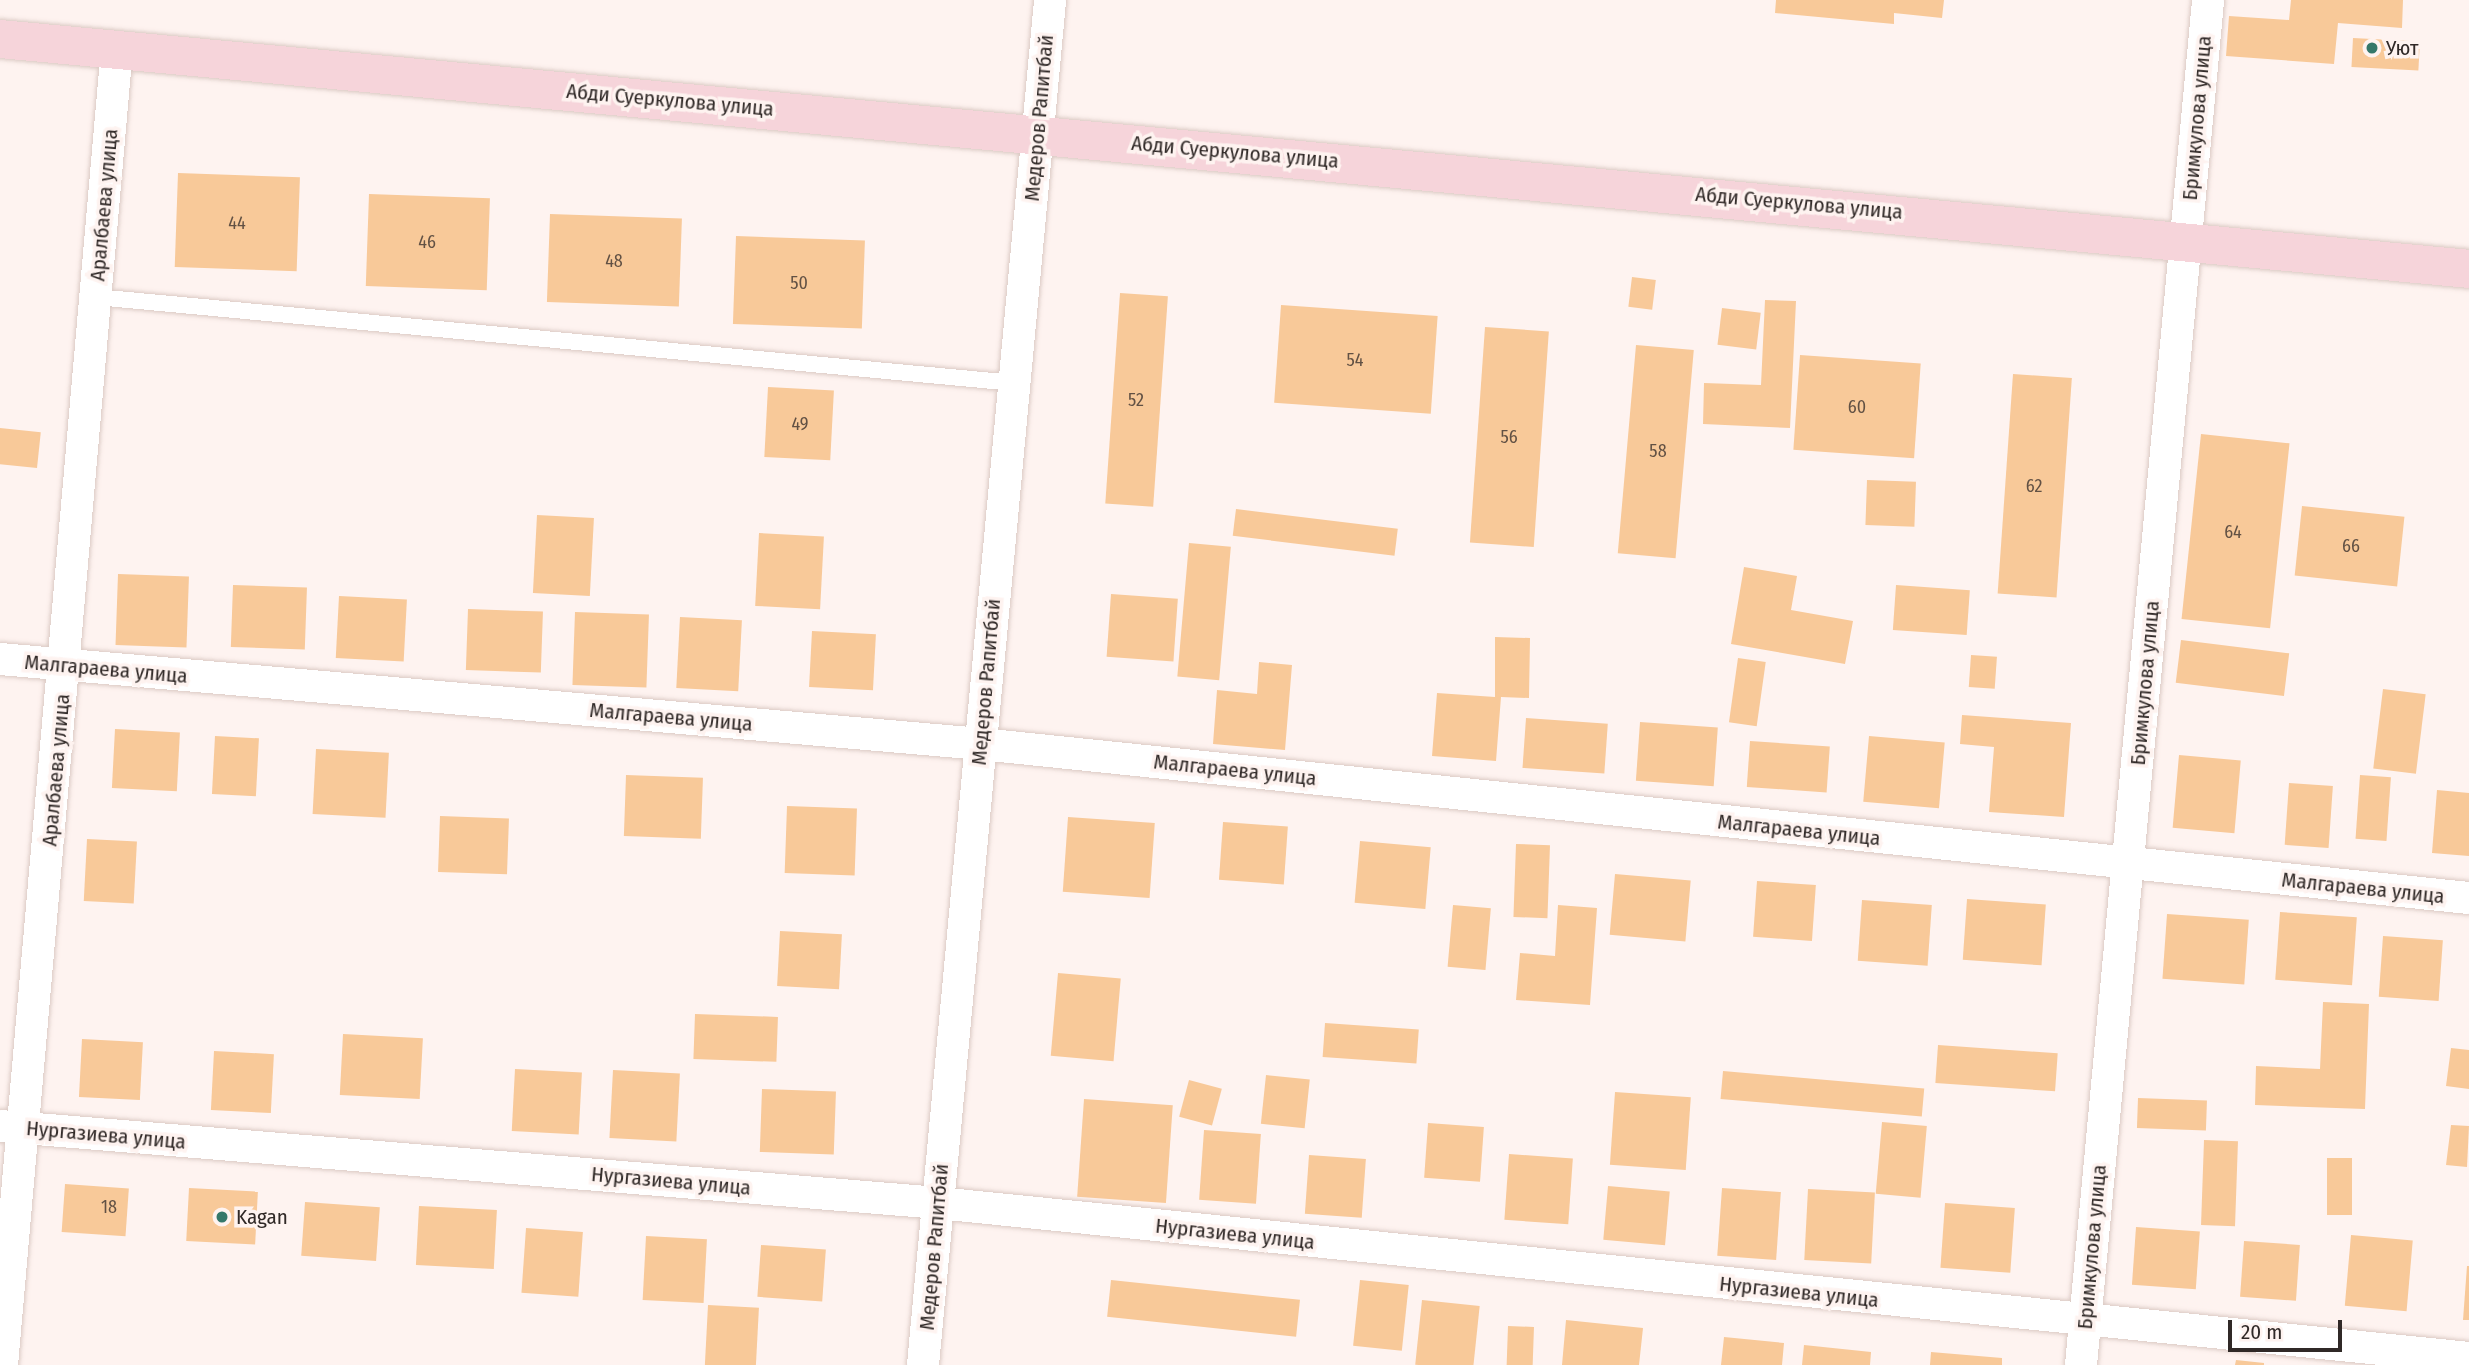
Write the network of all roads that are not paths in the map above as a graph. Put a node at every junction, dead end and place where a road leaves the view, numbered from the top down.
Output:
1 (1050, 0) edge
2 (2208, 0) edge
3 (0, 39) edge
4 (117, 49) junction
5 (1038, 134) junction
6 (2187, 239) junction
7 (2469, 269) edge
8 (96, 297) junction
9 (1014, 383) junction
10 (0, 659) edge
11 (65, 666) junction
12 (981, 744) junction
13 (2128, 864) junction
14 (2469, 898) edge
15 (12, 1127) edge
16 (938, 1203) junction
17 (2085, 1322) junction
18 (2469, 1358) edge
19 (2, 1365) edge
20 (923, 1365) edge
21 (2081, 1365) edge

1 - 5 street, Медеров Рапитбай
2 - 6 street, Бримкулова улица
3 - 4 street, Абди Суеркулова улица
4 - 5 street, Абди Суеркулова улица
4 - 8 street, Аралбаева улица
5 - 6 street, Абди Суеркулова улица
5 - 9 street, Медеров Рапитбай
6 - 7 street, Абди Суеркулова улица
6 - 13 street, Бримкулова улица
8 - 9 lane
8 - 11 street, Аралбаева улица
9 - 12 street, Медеров Рапитбай
10 - 11 street, Малгараева улица
11 - 12 street, Малгараева улица
11 - 15 street, Аралбаева улица
12 - 13 street, Малгараева улица
12 - 16 street, Медеров Рапитбай
13 - 14 street, Малгараева улица
13 - 17 street, Бримкулова улица
15 - 16 street, Нургазиева улица
15 - 19 street, Аралбаева улица
16 - 17 street, Нургазиева улица
16 - 20 street, Медеров Рапитбай
17 - 18 street, Нургазиева улица
17 - 21 street, Бримкулова улица

